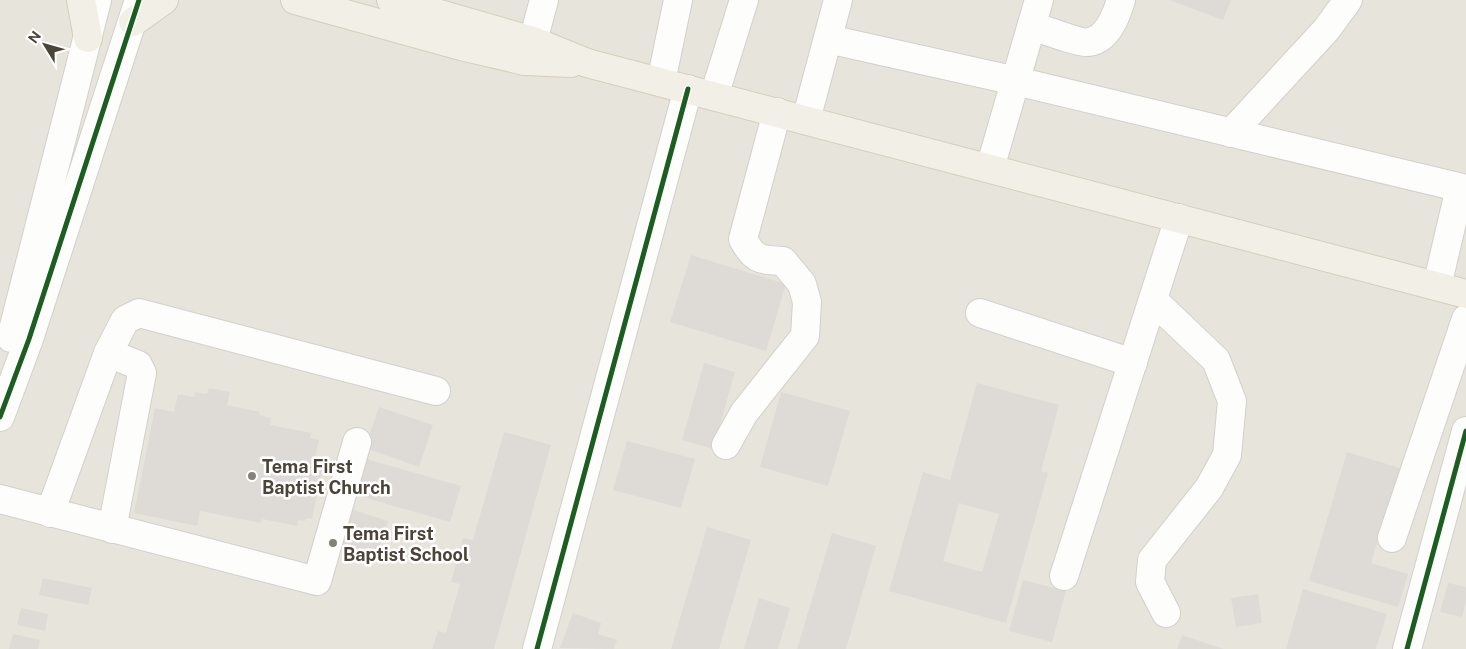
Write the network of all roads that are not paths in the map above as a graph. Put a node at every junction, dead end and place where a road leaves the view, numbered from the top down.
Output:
1 (81, 0) edge
2 (97, 0) edge
3 (164, 0) edge
4 (295, 0) edge
5 (392, 0) edge
6 (544, 0) edge
7 (678, 0) edge
8 (744, 0) edge
9 (838, 0) edge
10 (1039, 0) edge
11 (1121, 0) edge
12 (1348, 0) edge
13 (136, 11) edge
14 (1032, 26) junction
15 (88, 38) junction
16 (828, 39) junction
17 (529, 51) junction
18 (1016, 81) junction
19 (661, 82) junction
20 (688, 89) junction
21 (714, 96) junction
22 (777, 112) junction
23 (806, 120) junction
24 (1232, 133) junction
25 (990, 168) junction
26 (1463, 189) edge
27 (1179, 218) junction
28 (1437, 286) junction
29 (1466, 294) edge
30 (1153, 300) junction
31 (980, 313) dead end
32 (1466, 319) edge
33 (108, 354) junction
34 (1132, 363) junction
35 (3, 365) edge
36 (436, 391) dead end
37 (0, 417) edge
38 (1466, 431) edge
39 (357, 442) dead end
40 (726, 445) dead end
41 (0, 499) edge
42 (50, 513) junction
43 (112, 529) junction
44 (1392, 538) dead end
45 (1064, 576) dead end
46 (1166, 613) dead end
47 (537, 649) edge
48 (1407, 649) edge

1 - 15 main road
2 - 15 street
3 - 13 main road
4 - 17 main road
5 - 17 main road
6 - 17 street
7 - 19 street
8 - 21 street
9 - 16 street
10 - 14 street
11 - 14 street
12 - 24 street
13 - 37 street
14 - 18 street
15 - 35 street
16 - 18 street
16 - 23 street
17 - 19 main road
18 - 24 street
18 - 25 street
19 - 20 main road
20 - 21 main road
20 - 47 street
21 - 22 main road
22 - 23 main road
22 - 40 street
23 - 25 main road
24 - 26 street
25 - 27 main road
26 - 28 street
27 - 28 main road
27 - 30 street
28 - 29 main road
30 - 34 street
30 - 46 street
31 - 34 street
32 - 44 street
33 - 36 street
33 - 42 street
33 - 43 street
34 - 45 street
35 - 37 street
38 - 48 street
39 - 43 street
41 - 42 street
42 - 43 street

